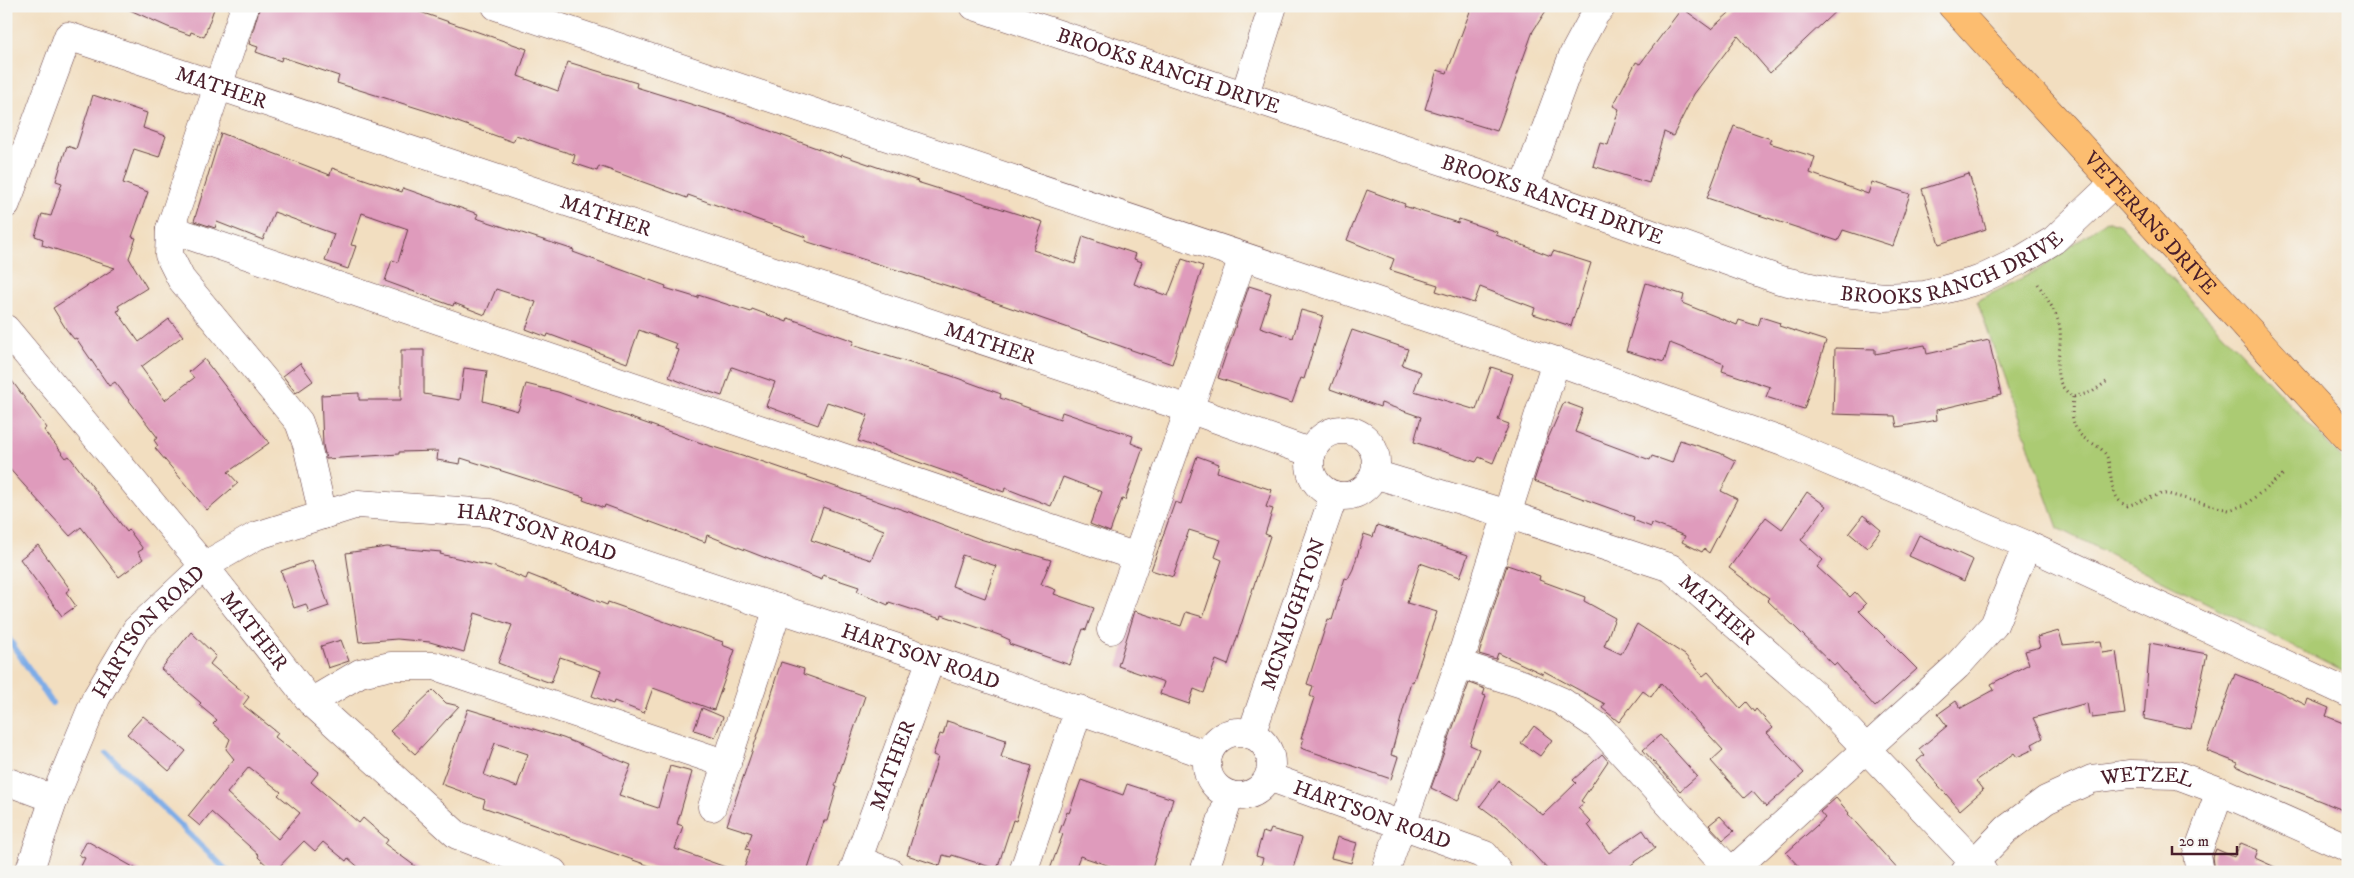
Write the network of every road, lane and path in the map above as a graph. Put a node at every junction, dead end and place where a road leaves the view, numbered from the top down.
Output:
1 (245, 6) edge
2 (496, 6) edge
3 (974, 6) edge
4 (1273, 6) edge
5 (1602, 6) edge
6 (1952, 6) edge
7 (218, 87) junction
8 (1245, 94) junction
9 (2113, 184) junction
10 (1524, 188) junction
11 (6, 204) edge
12 (170, 229) junction
13 (1243, 257) junction
14 (2038, 284) dead end
15 (6, 329) edge
16 (1556, 361) junction
17 (2109, 380) dead end
18 (2073, 397) junction
19 (1189, 409) junction
20 (2348, 438) edge
21 (1312, 453) junction
22 (2285, 473) dead end
23 (1374, 474) junction
24 (1334, 495) junction
25 (1507, 514) junction
26 (323, 515) junction
27 (2027, 545) junction
28 (1137, 557) junction
29 (204, 566) junction
30 (778, 608) junction
31 (1111, 630) dead end
32 (931, 659) junction
33 (1459, 664) junction
34 (2348, 693) edge
35 (311, 702) junction
36 (1079, 709) junction
37 (1251, 735) junction
38 (1867, 749) junction
39 (1208, 755) junction
40 (727, 764) junction
41 (1269, 777) junction
42 (6, 780) edge
43 (2220, 791) junction
44 (1230, 795) junction
45 (54, 798) junction
46 (712, 807) dead end
47 (1402, 825) junction
48 (2348, 848) edge
49 (856, 866) edge
50 (1975, 869) edge
51 (30, 872) edge
52 (552, 872) edge
53 (890, 872) edge
54 (1023, 872) edge
55 (1204, 872) edge
56 (1385, 872) edge
57 (1498, 872) edge
58 (1731, 872) edge
59 (2200, 872) edge

1 - 7 street
2 - 13 street
3 - 8 street, BROOKS RANCH DRIVE
4 - 8 street
5 - 10 street
6 - 9 main road, VETERANS DRIVE
7 - 11 street, MATHER
7 - 12 street
7 - 19 street, MATHER
8 - 10 street, BROOKS RANCH DRIVE
9 - 10 street, BROOKS RANCH DRIVE
9 - 20 main road, VETERANS DRIVE
12 - 26 street
12 - 28 street
13 - 16 street
13 - 19 street
14 - 18 path
15 - 29 street, MATHER
16 - 25 street
16 - 27 street
17 - 18 path
18 - 22 path
19 - 21 street, MATHER
19 - 28 street
21 - 23 street
21 - 24 street
23 - 24 street
23 - 25 street, MATHER
24 - 37 street, MCNAUGHTON
25 - 33 street
25 - 38 street, MATHER
26 - 29 street, HARTSON ROAD
26 - 30 street, HARTSON ROAD
27 - 34 street
27 - 38 street
28 - 31 street
29 - 35 street, MATHER
29 - 45 street, HARTSON ROAD
30 - 32 street, HARTSON ROAD
30 - 40 street
32 - 36 street, HARTSON ROAD
32 - 49 street, MATHER
33 - 47 street
33 - 58 street
35 - 40 street
35 - 52 street, MATHER
36 - 39 street, HARTSON ROAD
36 - 54 street
37 - 39 street
37 - 41 street
38 - 50 street, MATHER
38 - 58 street
39 - 44 street
40 - 46 street
41 - 44 street
41 - 47 street, HARTSON ROAD
42 - 45 street
43 - 48 street, WETZEL
43 - 50 street, WETZEL
43 - 59 street
44 - 55 street
45 - 51 street, HARTSON ROAD
47 - 56 street
47 - 57 street, HARTSON ROAD
49 - 53 street

